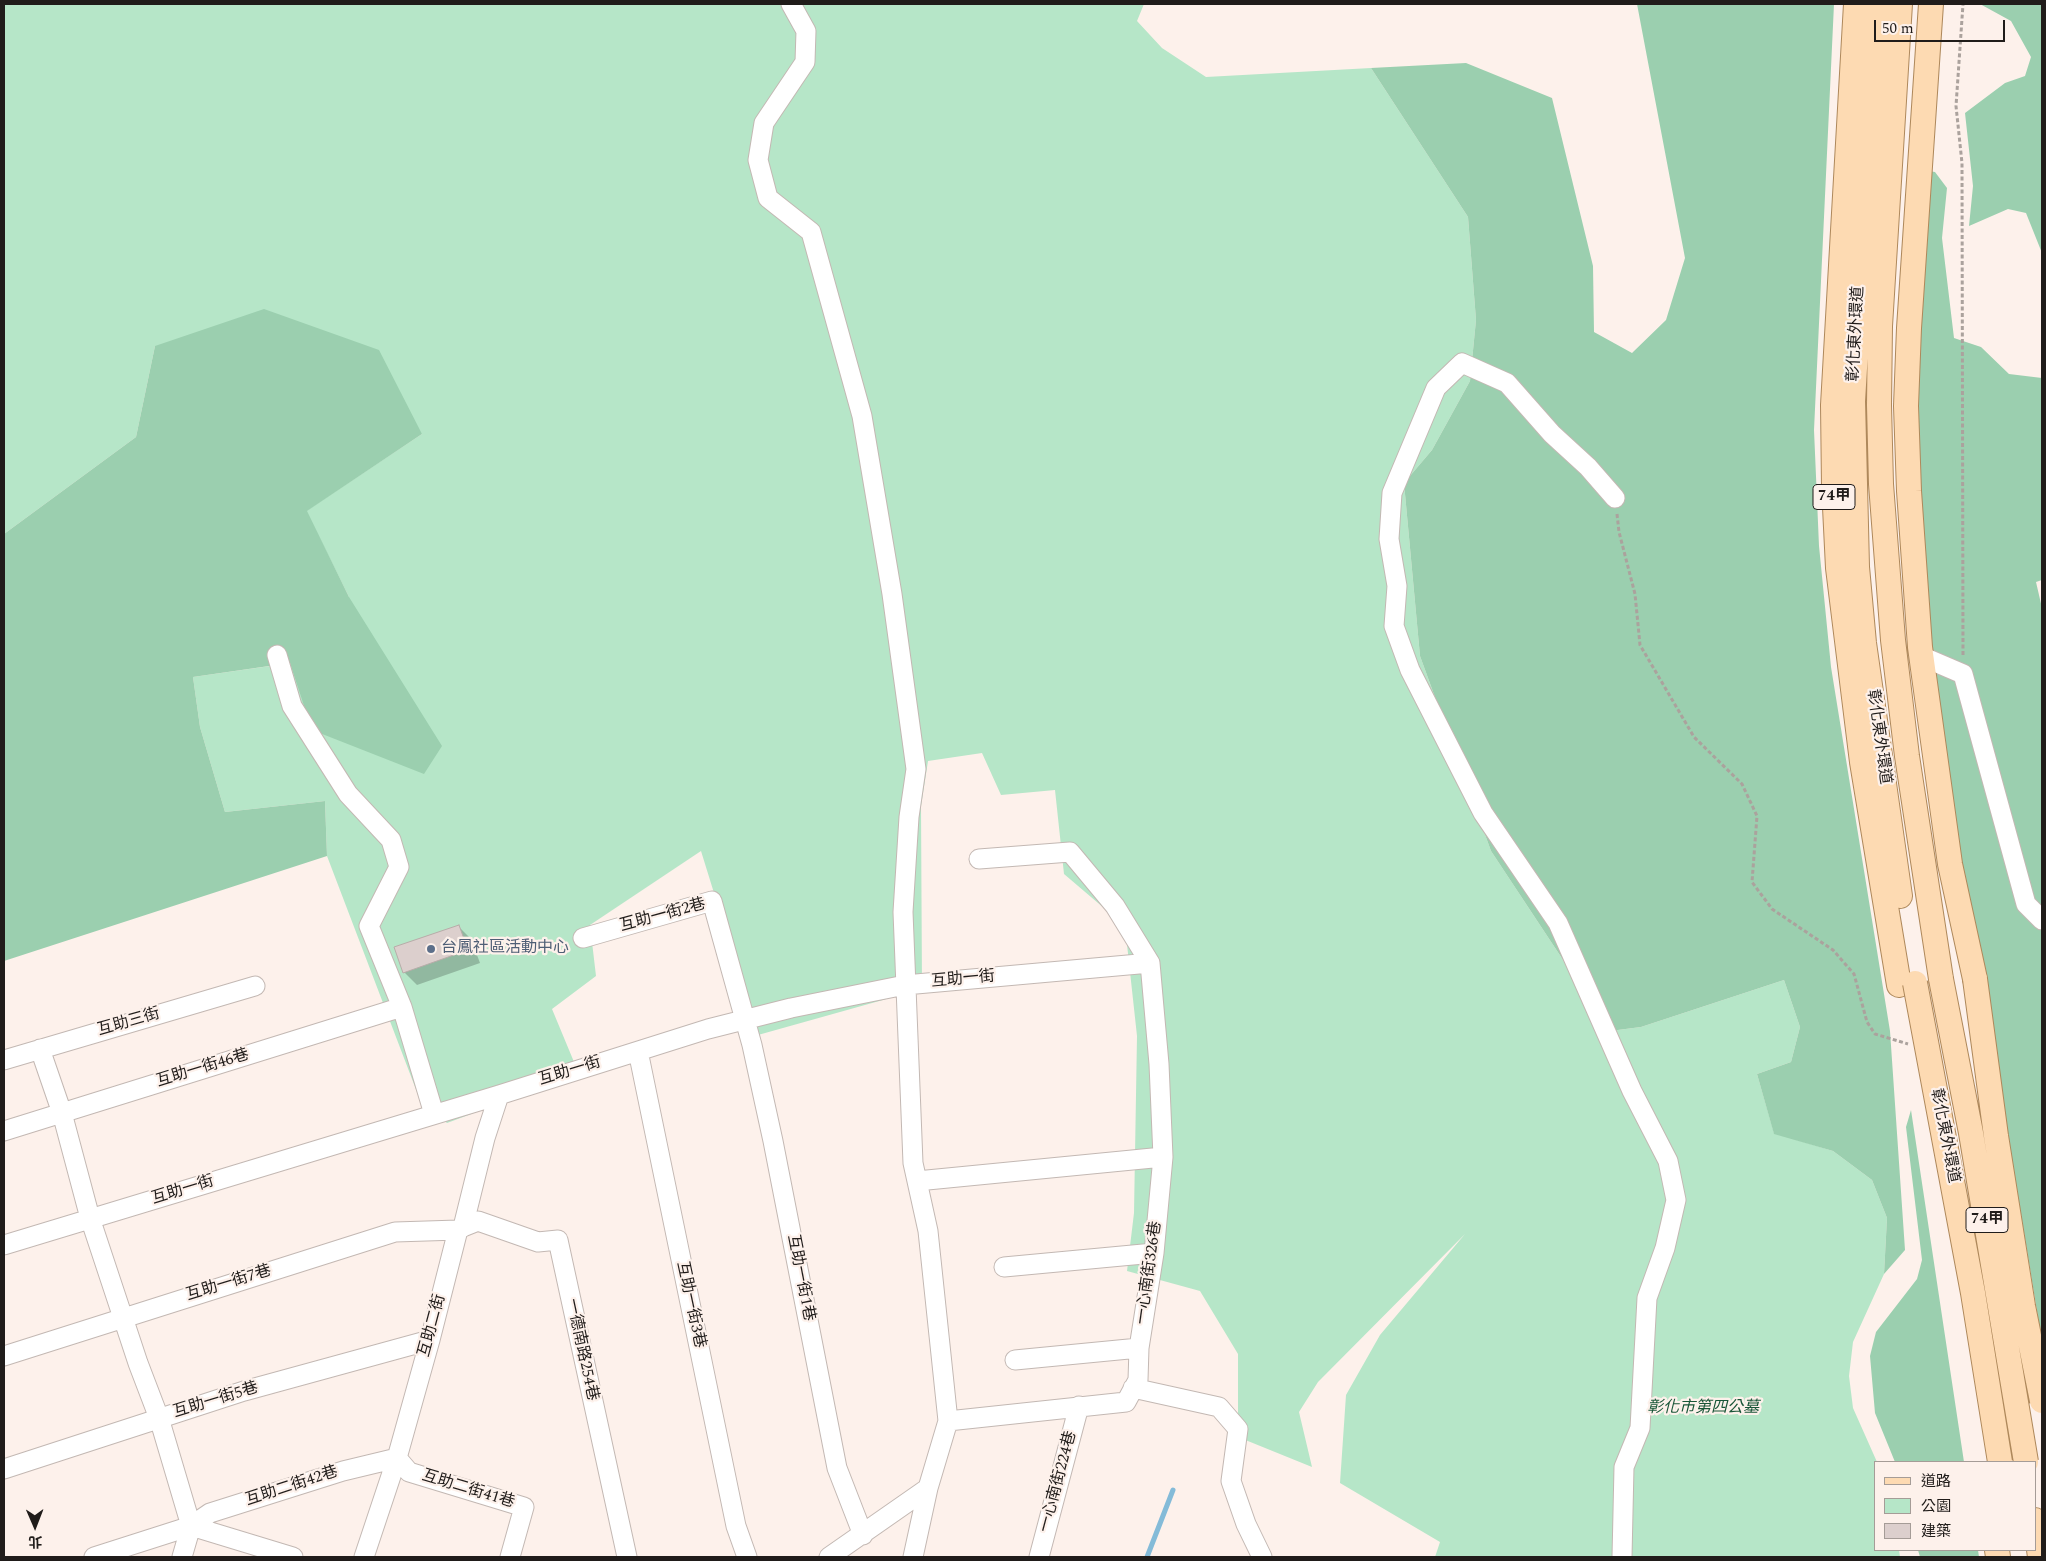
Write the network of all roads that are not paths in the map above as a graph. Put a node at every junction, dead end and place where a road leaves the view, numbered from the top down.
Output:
1 (791, 4) edge
2 (1856, 4) edge
3 (1877, 4) edge
4 (1900, 4) edge
5 (1931, 4) edge
6 (1615, 498) road end
7 (278, 655) dead end
8 (1921, 656) junction
9 (979, 859) dead end
10 (2042, 920) edge
11 (583, 938) dead end
12 (1150, 963) junction
13 (1907, 984) junction
14 (905, 985) junction
15 (255, 986) dead end
16 (402, 1007) junction
17 (745, 1020) junction
18 (40, 1049) junction
19 (638, 1051) junction
20 (4, 1060) edge
21 (499, 1095) junction
22 (62, 1114) junction
23 (434, 1114) junction
24 (4, 1131) edge
25 (1162, 1157) junction
26 (917, 1181) junction
27 (90, 1218) junction
28 (460, 1228) junction
29 (4, 1245) edge
30 (1154, 1253) junction
31 (1004, 1267) dead end
32 (124, 1317) junction
33 (430, 1340) junction
34 (1139, 1348) junction
35 (4, 1356) edge
36 (1015, 1360) dead end
37 (1133, 1388) junction
38 (2042, 1401) edge
39 (1079, 1406) junction
40 (159, 1418) junction
41 (948, 1421) junction
42 (397, 1458) junction
43 (1984, 1461) edge
44 (2000, 1461) edge
45 (2026, 1461) edge
46 (4, 1469) edge
47 (928, 1488) junction
48 (191, 1526) junction
49 (2036, 1527) edge
50 (862, 1535) junction
51 (94, 1557) edge
52 (182, 1557) edge
53 (293, 1557) edge
54 (364, 1557) edge
55 (510, 1557) edge
56 (627, 1557) edge
57 (747, 1557) edge
58 (829, 1557) edge
59 (914, 1557) edge
60 (1039, 1557) edge
61 (1262, 1557) edge
62 (1622, 1557) edge
63 (2040, 1557) edge

1 - 14 street
2 - 13 main road, 74甲
3 - 13 main road, 彰化東外環道 / 74甲
4 - 45 main road, 彰化東外環道 / 74甲, bridge
5 - 8 main road, 74甲
6 - 62 street
7 - 16 street
8 - 10 street
8 - 38 main road, 74甲, bridge
9 - 12 street
11 - 17 street, 互助一街2巷
12 - 14 street, 互助一街
12 - 25 street, 一心南街326巷
13 - 43 main road, 74甲
13 - 44 main road, 彰化東外環道 / 74甲, bridge
14 - 17 street, 互助一街
14 - 26 street
15 - 18 street, 互助三街
16 - 22 street, 互助一街46巷
16 - 23 street
17 - 19 street, 互助一街
17 - 50 street, 互助一街1巷
18 - 20 street, 互助三街
18 - 22 street
19 - 21 street, 互助一街
19 - 57 street, 互助一街3巷
21 - 23 street, 互助一街
21 - 28 street, 互助二街
22 - 24 street, 互助一街46巷
22 - 27 street
23 - 27 street, 互助一街
25 - 26 street
25 - 30 street, 一心南街326巷
26 - 41 street
27 - 29 street, 互助一街
27 - 32 street
28 - 32 street, 互助一街7巷
28 - 33 street, 互助二街
28 - 56 street, 一德南路254巷
30 - 31 street
30 - 34 street, 一心南街326巷
32 - 35 street, 互助一街7巷
32 - 40 street
33 - 40 street, 互助一街5巷
33 - 42 street, 互助二街
34 - 36 street
34 - 37 street, 一心南街326巷
37 - 39 street
37 - 61 street
39 - 41 street
39 - 60 street, 一心南街224巷
40 - 46 street, 互助一街5巷
40 - 48 street
41 - 47 street
42 - 48 street, 互助二街42巷
42 - 54 street, 互助二街
42 - 55 street, 互助二街41巷
47 - 50 street
47 - 59 street
48 - 51 street, 互助二街42巷
48 - 52 street
48 - 53 street
49 - 63 main road
50 - 58 street

